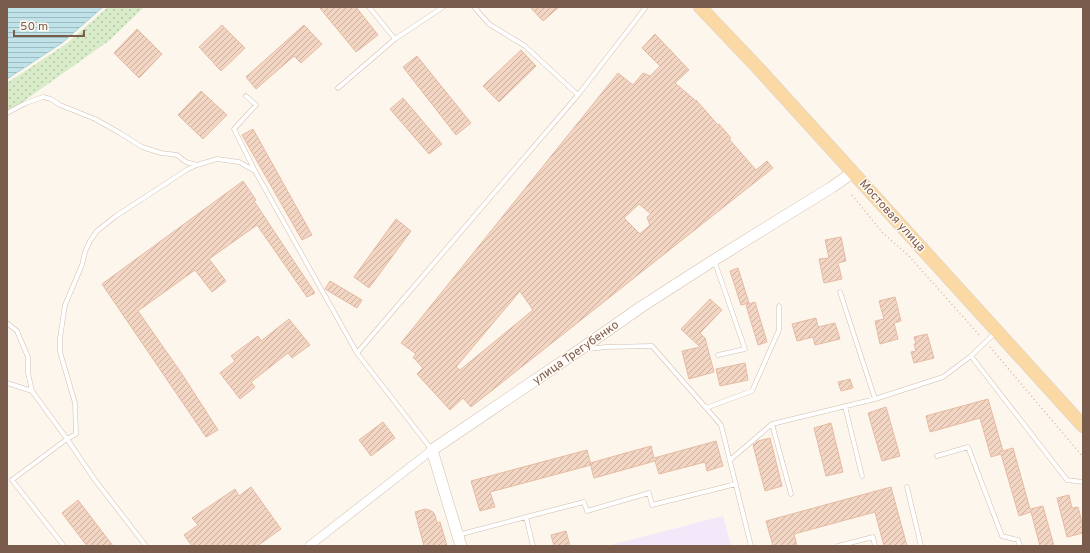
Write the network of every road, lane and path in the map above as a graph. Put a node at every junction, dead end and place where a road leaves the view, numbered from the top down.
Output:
1 (369, 7) edge
2 (443, 7) edge
3 (474, 7) edge
4 (646, 7) edge
5 (700, 7) edge
6 (395, 39) junction
7 (338, 88) dead end
8 (578, 95) junction
9 (246, 96) dead end
10 (7, 113) edge
11 (197, 165) junction
12 (255, 171) junction
13 (852, 173) junction
14 (852, 196) dead end
15 (714, 260) junction
16 (840, 292) dead end
17 (779, 306) dead end
18 (7, 323) edge
19 (996, 332) junction
20 (985, 342) junction
21 (581, 349) junction
22 (357, 353) junction
23 (718, 355) dead end
24 (971, 356) junction
25 (7, 383) edge
26 (32, 391) junction
27 (875, 399) junction
28 (845, 406) junction
29 (706, 408) junction
30 (772, 424) junction
31 (1083, 426) edge
32 (67, 439) junction
33 (432, 450) junction
34 (937, 456) dead end
35 (1083, 457) edge
36 (730, 460) junction
37 (862, 476) dead end
38 (1083, 482) edge
39 (736, 484) junction
40 (907, 487) dead end
41 (791, 494) dead end
42 (526, 517) junction
43 (458, 535) junction
44 (64, 546) edge
45 (146, 546) edge
46 (309, 546) edge
47 (461, 546) edge
48 (533, 546) edge
49 (751, 546) edge
50 (838, 546) edge
51 (875, 546) edge
52 (921, 546) edge
53 (1020, 546) edge

1 - 6 lane
2 - 6 lane
3 - 8 lane
4 - 8 lane
5 - 13 main road, Мостовая улица
6 - 7 lane
8 - 22 lane
9 - 12 lane
10 - 11 lane
11 - 12 lane
11 - 32 lane
12 - 22 lane
13 - 15 street, улица Трегубенко
13 - 19 main road, Мостовая улица
14 - 20 path
15 - 21 street, улица Трегубенко
15 - 23 lane
16 - 27 lane
17 - 29 lane
18 - 26 lane
19 - 20 lane
19 - 31 main road, Мостовая улица
20 - 24 lane
20 - 35 path
21 - 29 lane
21 - 33 street, улица Трегубенко
22 - 33 lane
24 - 27 lane
24 - 38 lane
25 - 26 lane
26 - 32 lane
27 - 28 lane
28 - 30 lane
28 - 37 lane
29 - 36 lane
30 - 36 lane
30 - 41 lane
32 - 44 lane
32 - 45 lane
33 - 43 street
33 - 46 street, улица Трегубенко
34 - 53 lane
36 - 39 lane
39 - 42 lane
39 - 49 lane
40 - 52 lane
42 - 43 lane
42 - 48 lane
43 - 47 street
50 - 51 lane

